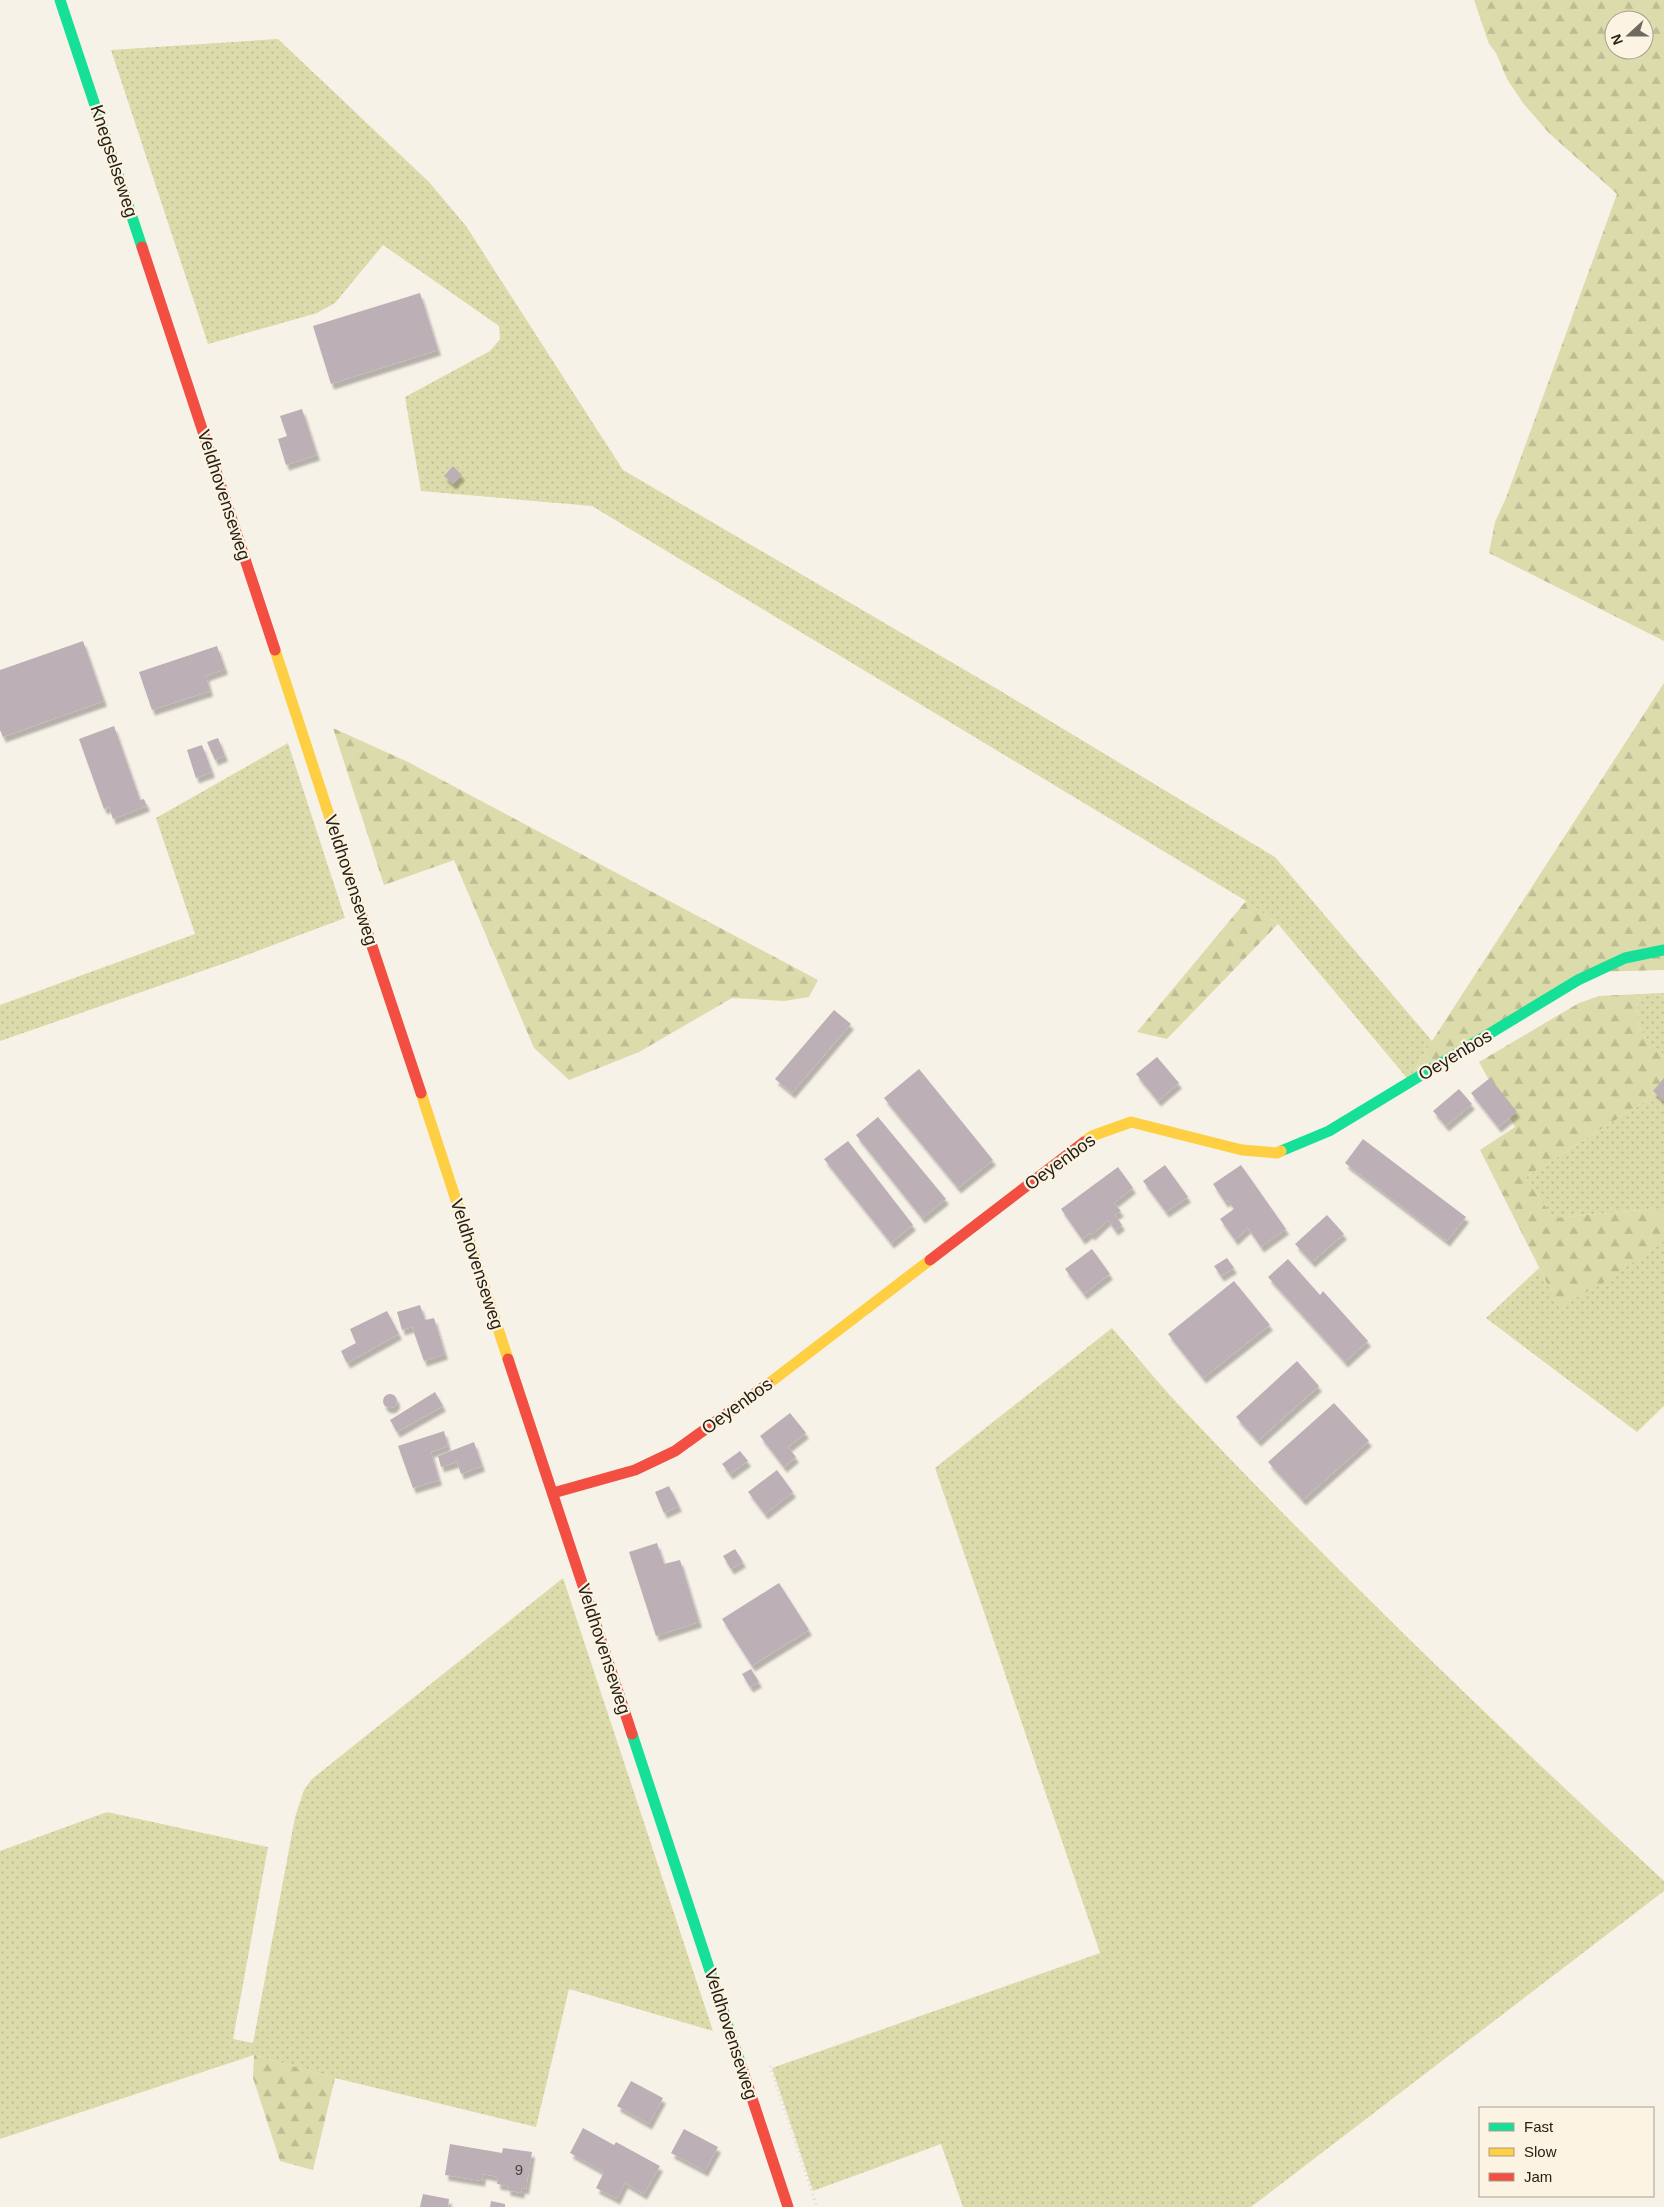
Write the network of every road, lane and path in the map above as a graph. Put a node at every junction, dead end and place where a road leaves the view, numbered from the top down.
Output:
1 (60, 0) edge
2 (167, 322) joint
3 (1664, 950) edge
4 (553, 1493) junction
5 (788, 2207) edge

1 - 2 street, Knegselseweg
2 - 4 street, Veldhovenseweg
3 - 4 street, Oeyenbos
4 - 5 street, Veldhovenseweg

